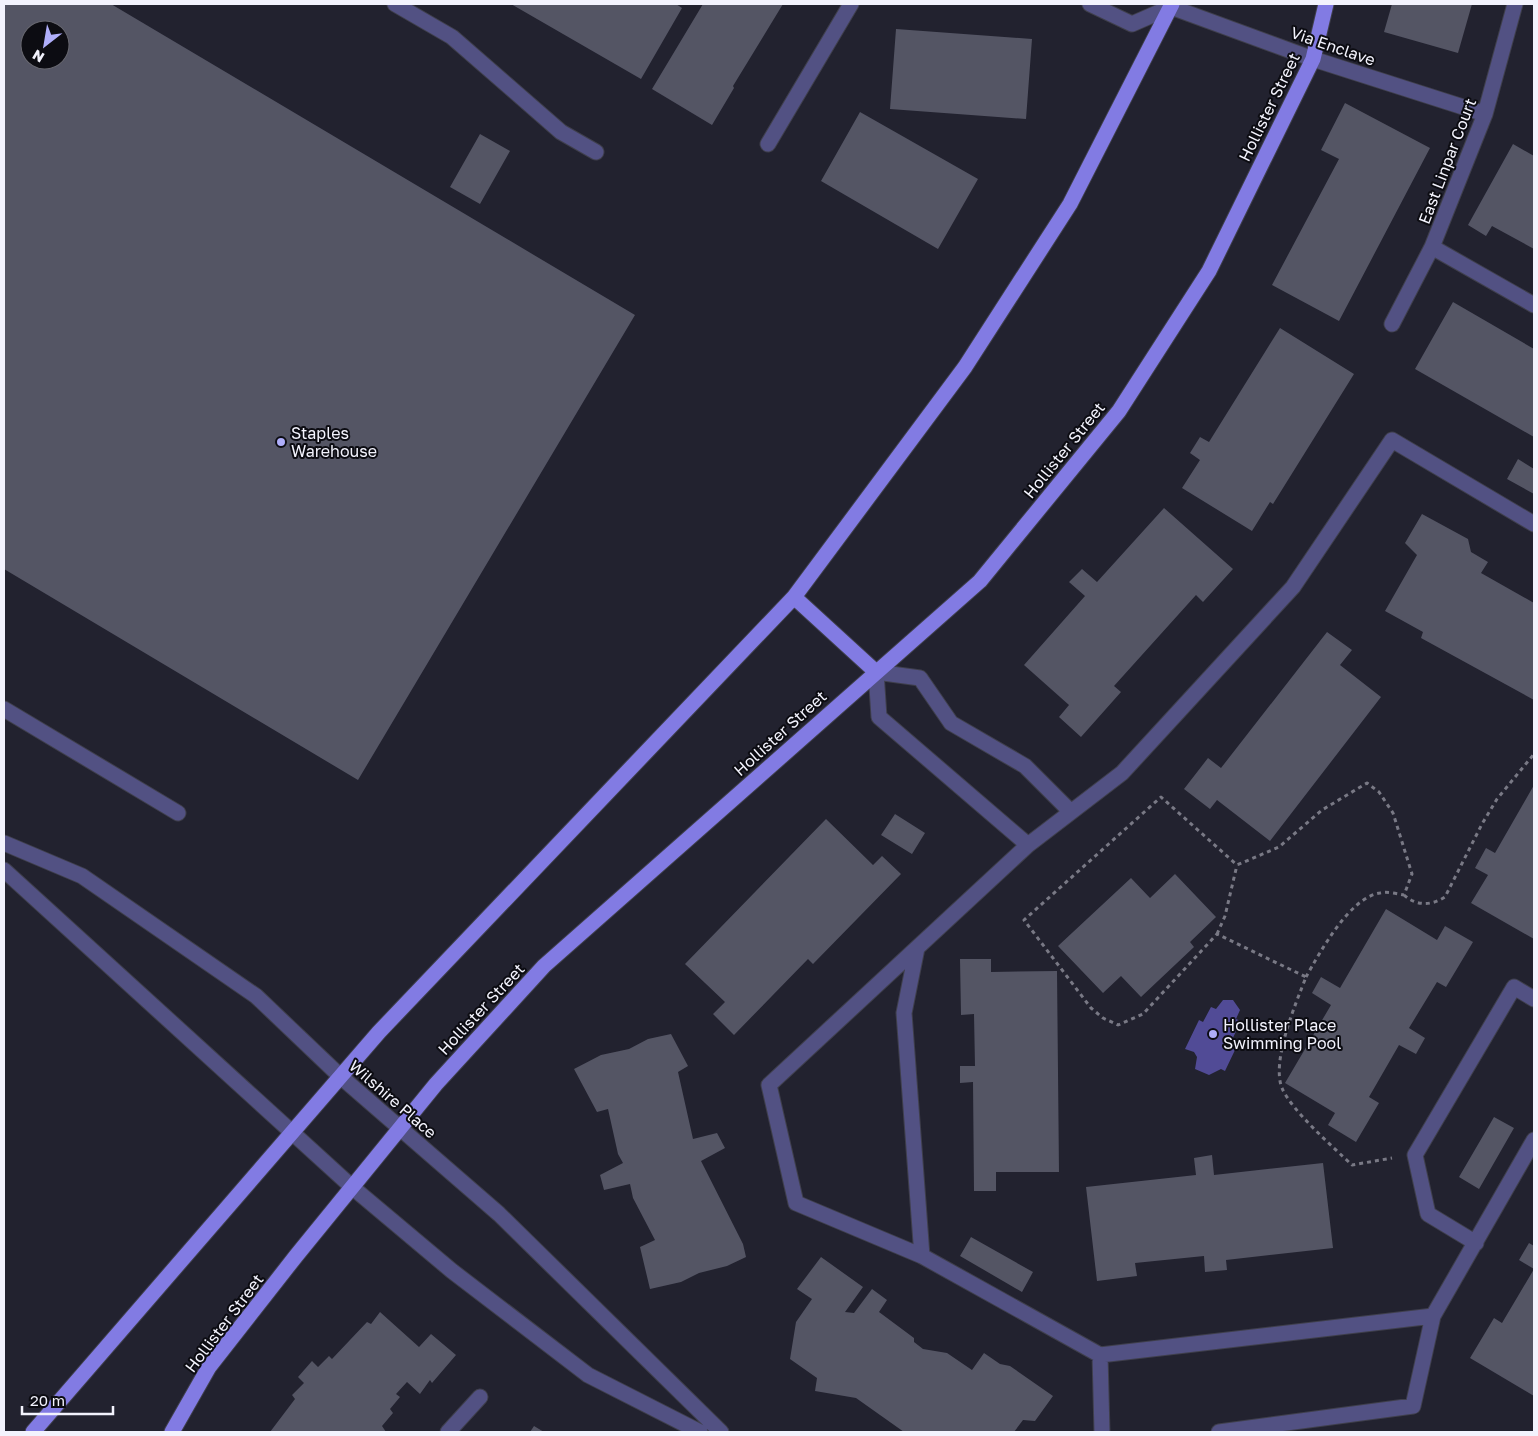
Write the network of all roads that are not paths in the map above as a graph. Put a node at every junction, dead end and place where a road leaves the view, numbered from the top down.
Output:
1 (394, 4) edge
2 (851, 4) edge
3 (1090, 4) edge
4 (1326, 4) edge
5 (1515, 4) edge
6 (1171, 5) edge
7 (1313, 59) junction
8 (1485, 114) junction
9 (768, 144) dead end
10 (596, 152) dead end
11 (1432, 248) junction
12 (1534, 305) edge
13 (1392, 324) dead end
14 (1534, 524) edge
15 (794, 597) junction
16 (876, 672) junction
17 (4, 709) edge
18 (1070, 811) junction
19 (178, 813) dead end
20 (4, 842) edge
21 (1028, 845) junction
22 (4, 870) edge
23 (917, 948) junction
24 (1534, 999) edge
25 (340, 1076) junction
26 (400, 1129) junction
27 (292, 1132) junction
28 (1534, 1140) edge
29 (352, 1187) junction
30 (1476, 1243) junction
31 (922, 1256) junction
32 (1433, 1316) junction
33 (1100, 1355) junction
34 (480, 1397) dead end
35 (33, 1432) edge
36 (172, 1432) edge
37 (448, 1432) edge
38 (700, 1432) edge
39 (722, 1432) edge
40 (1102, 1432) edge
41 (1220, 1432) edge

1 - 10 street
2 - 9 street
3 - 6 street
4 - 7 main road, Hollister Street
5 - 8 street, East Linpar Court
6 - 7 street, Via Enclave
6 - 15 main road
7 - 8 street, Via Enclave
7 - 16 main road, Hollister Street
8 - 11 street, East Linpar Court
11 - 12 street
11 - 13 street, East Linpar Court
14 - 18 street
15 - 16 main road
15 - 25 main road
16 - 18 street
16 - 21 street
16 - 26 main road, Hollister Street
17 - 19 street
18 - 21 street
20 - 25 street, Wilshire Place
21 - 23 street
22 - 27 street
23 - 31 street
23 - 31 street
24 - 30 street
25 - 26 street, Wilshire Place
25 - 27 main road
26 - 29 main road, Hollister Street
26 - 39 street, Wilshire Place
27 - 29 street
27 - 35 main road
28 - 30 street
29 - 36 main road, Hollister Street
29 - 38 street
30 - 32 street
31 - 33 street
32 - 33 street
32 - 41 street
33 - 40 street
34 - 37 street

